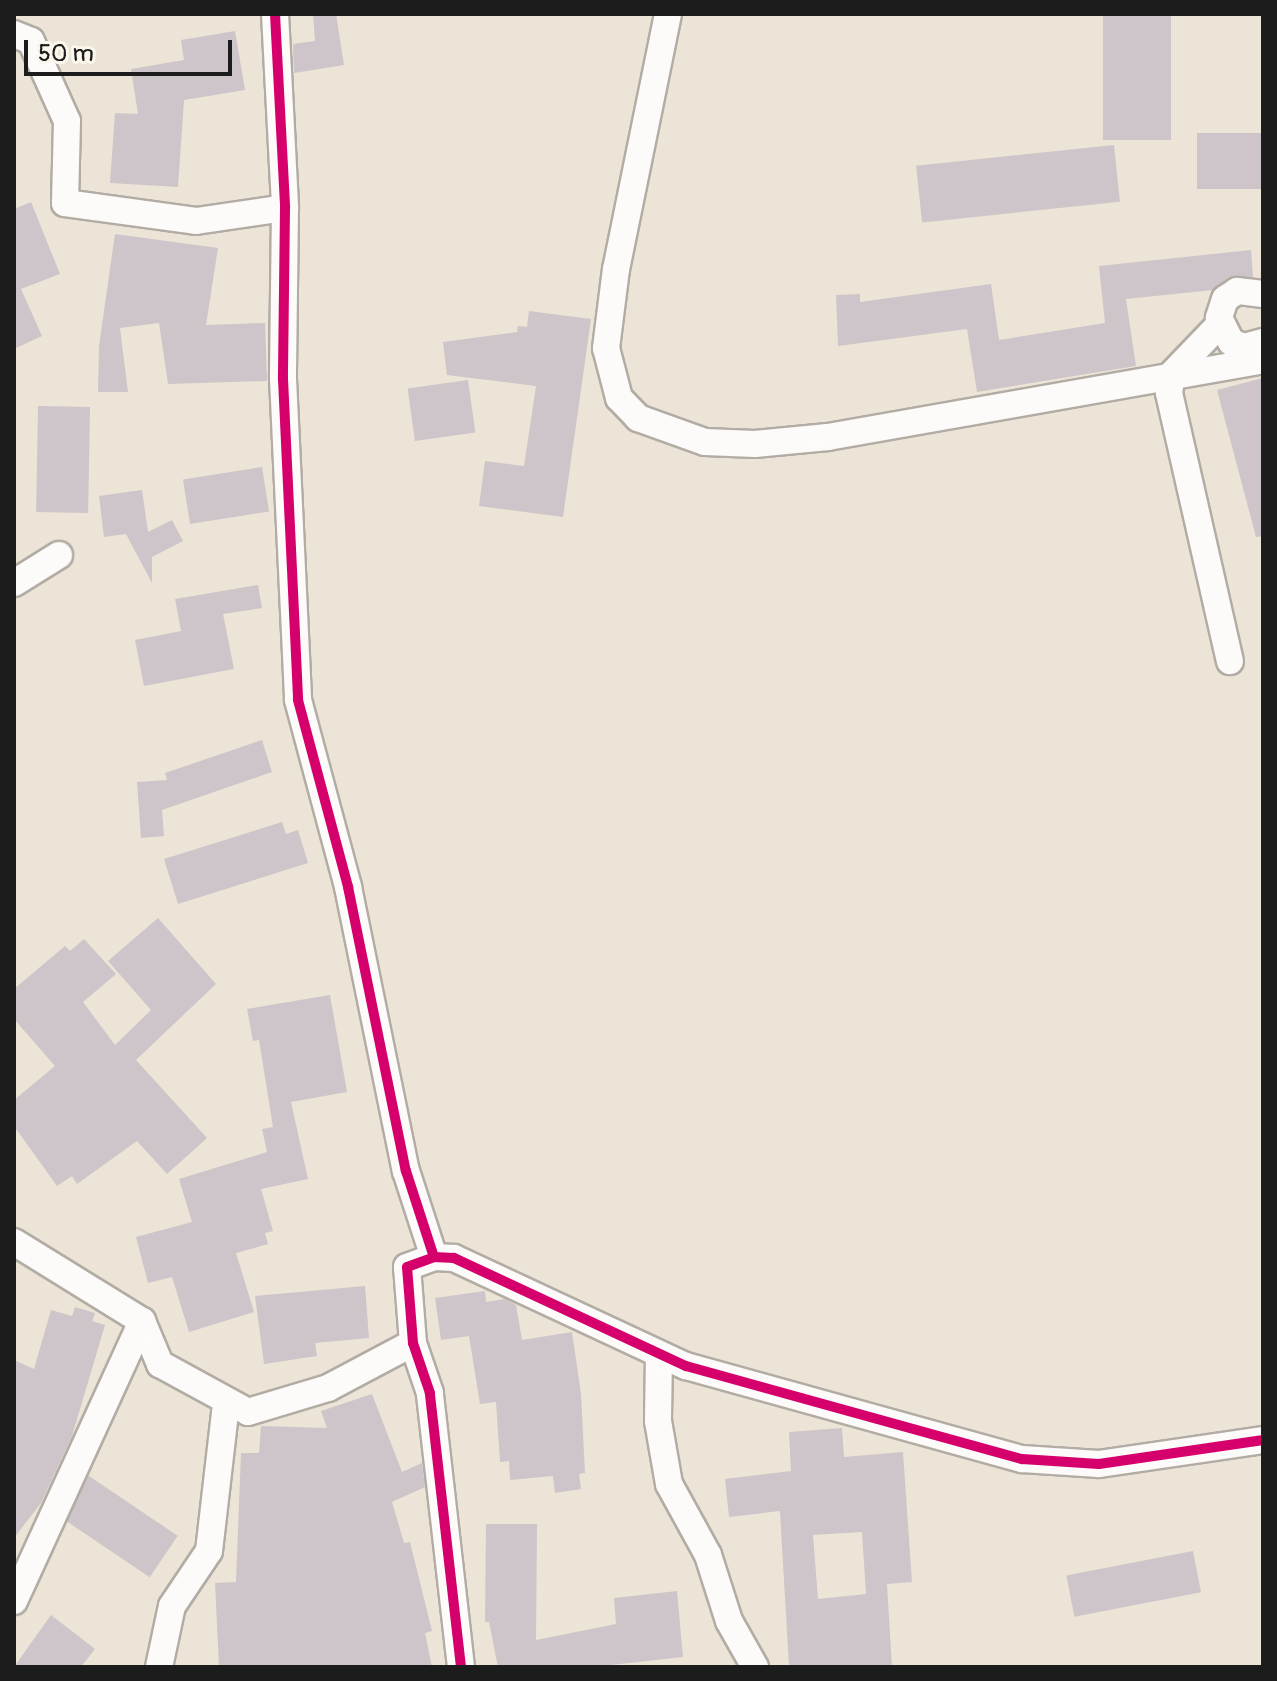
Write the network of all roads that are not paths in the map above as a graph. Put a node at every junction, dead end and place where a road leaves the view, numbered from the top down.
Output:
1 (275, 14) edge
2 (668, 14) edge
3 (14, 34) edge
4 (285, 208) junction
5 (1263, 294) edge
6 (1219, 325) junction
7 (1263, 342) edge
8 (1263, 360) edge
9 (1172, 374) junction
10 (59, 555) dead end
11 (14, 583) edge
12 (1230, 661) dead end
13 (14, 1242) edge
14 (434, 1257) junction
15 (142, 1321) junction
16 (413, 1343) junction
17 (659, 1355) junction
18 (226, 1403) junction
19 (1263, 1440) edge
20 (14, 1601) edge
21 (159, 1667) edge
22 (461, 1667) edge
23 (755, 1667) edge

1 - 4 street
2 - 9 street
3 - 4 street
4 - 14 street
5 - 6 street
6 - 7 street
6 - 9 street
8 - 9 street
9 - 12 street
10 - 11 street
13 - 15 street
14 - 16 street
14 - 17 street
15 - 18 street
15 - 20 street
16 - 18 street
16 - 22 street
17 - 19 street
17 - 23 street
18 - 21 street

